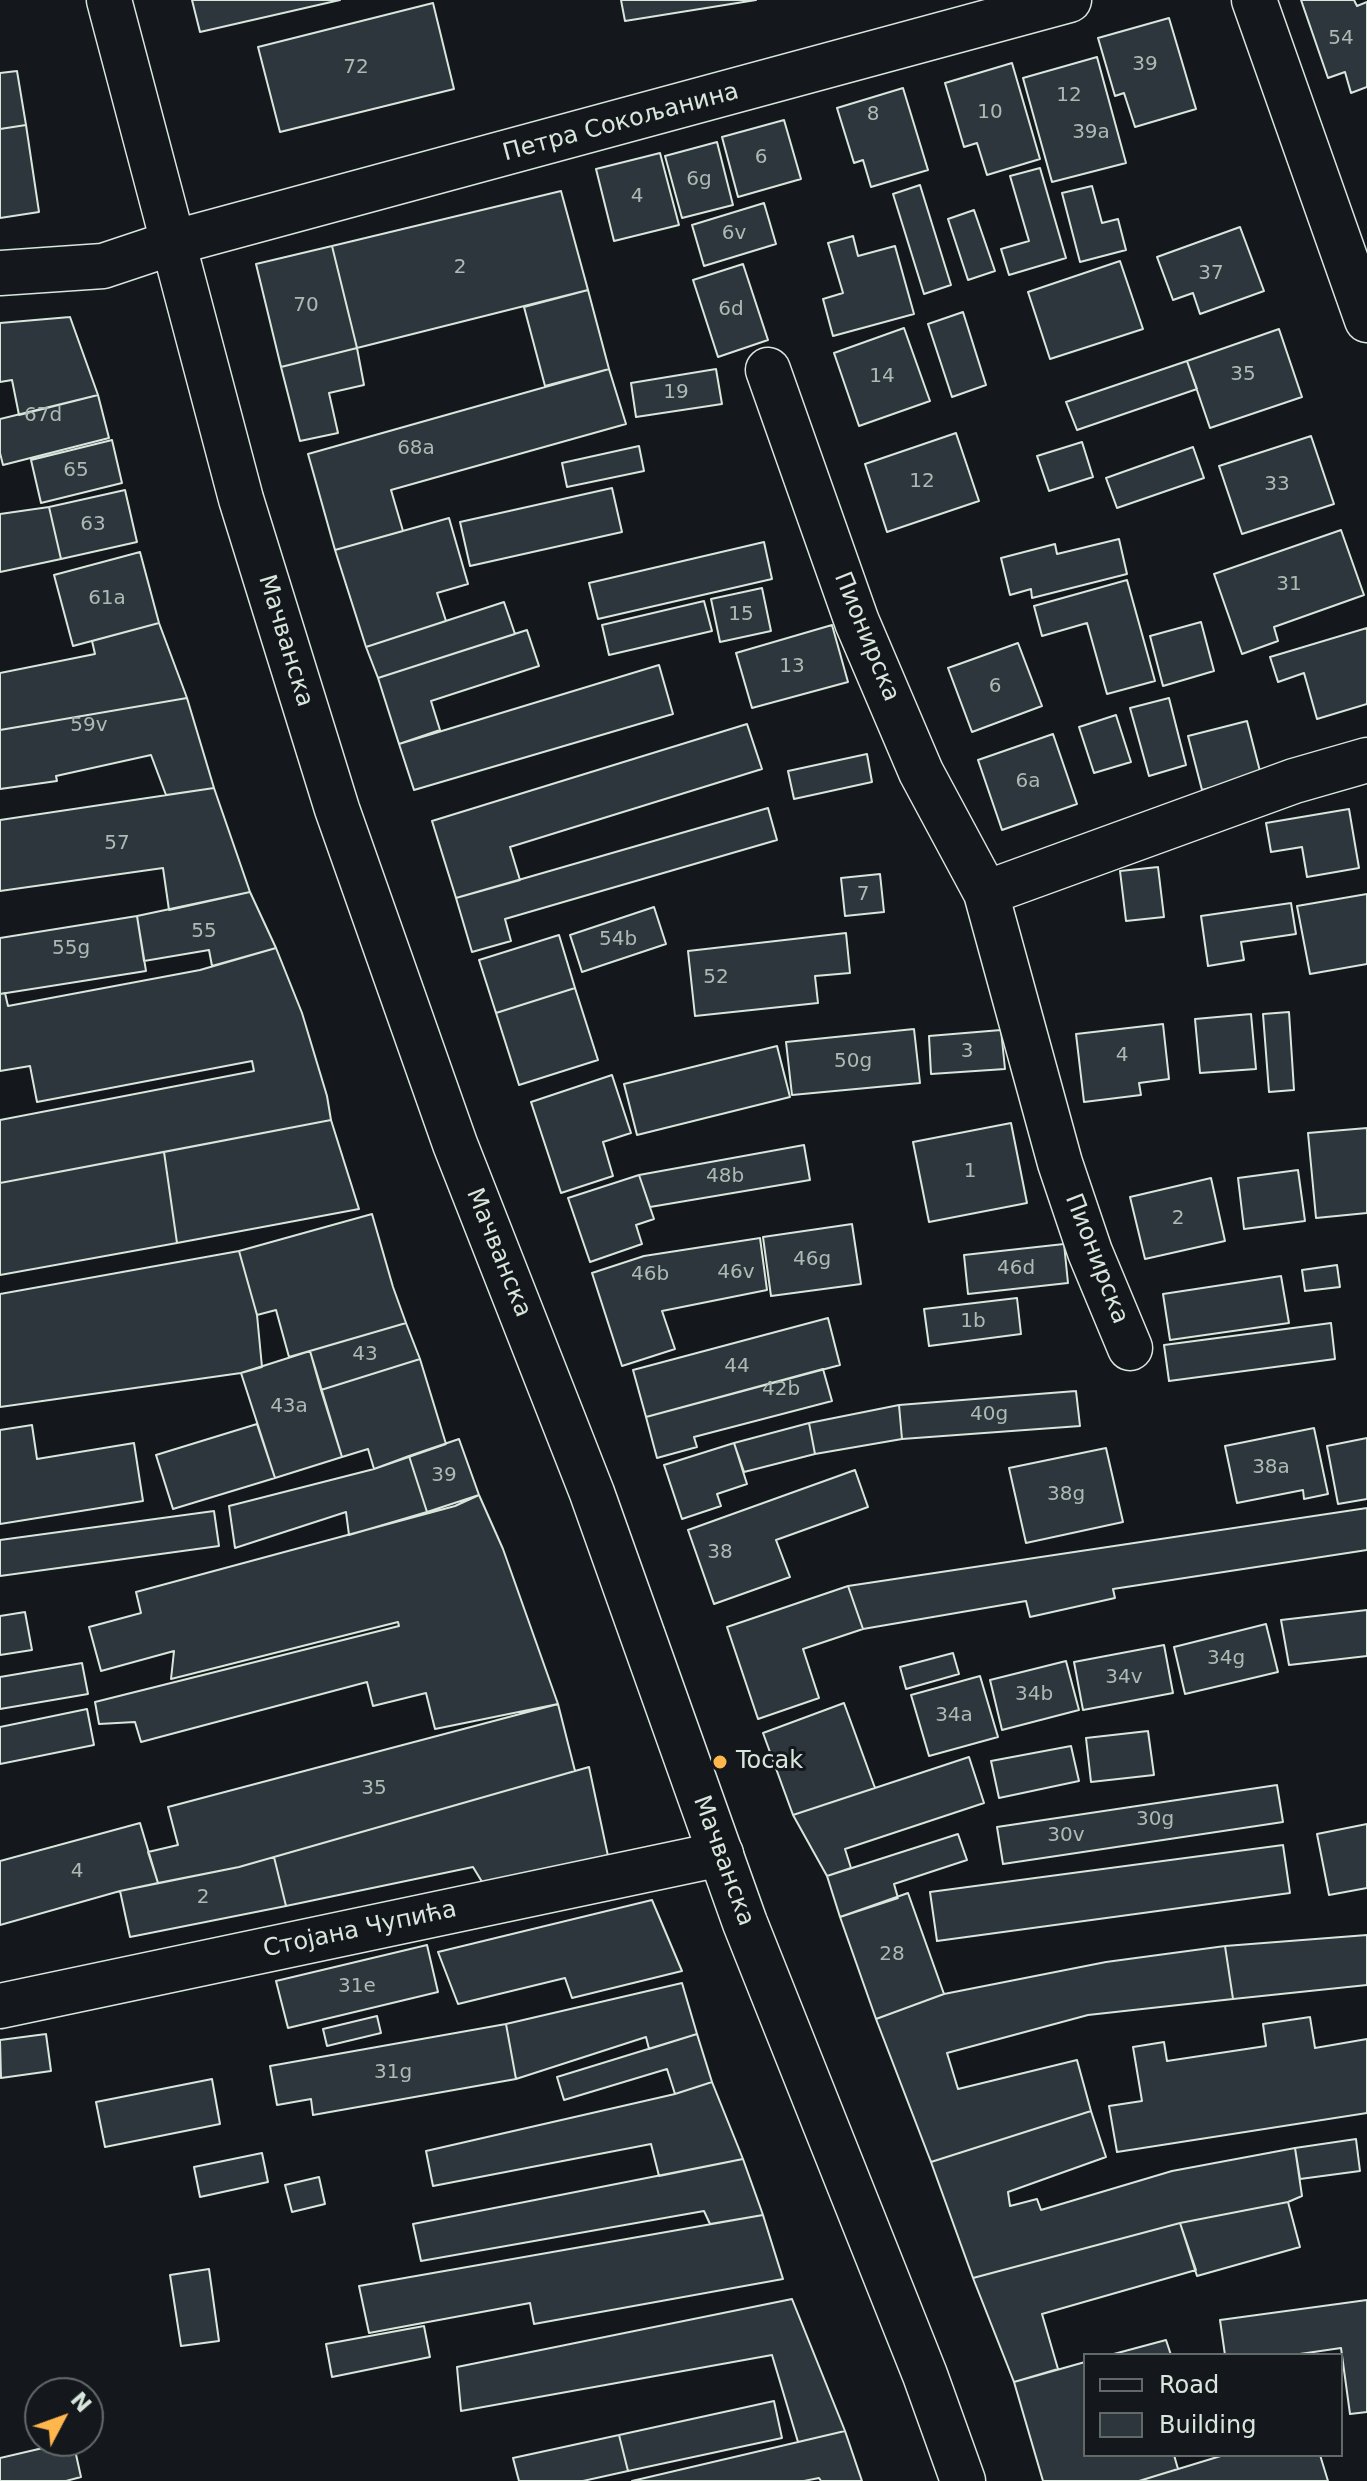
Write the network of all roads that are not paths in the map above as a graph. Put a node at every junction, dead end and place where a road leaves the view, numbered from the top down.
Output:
1 (109, 0) edge
2 (1069, 0) edge
3 (1254, 0) edge
4 (172, 243) junction
5 (0, 273) edge
6 (1367, 320) edge
7 (768, 370) dead end
8 (1367, 760) edge
9 (986, 893) junction
10 (1130, 1348) dead end
11 (721, 1854) junction
12 (0, 2006) edge
13 (963, 2481) edge

1 - 4 street, Мачванска
2 - 4 street, Петра Сокољанина
3 - 6 street
4 - 5 street, Петра Сокољанина
4 - 11 street, Мачванска
7 - 9 street, Пионирска
8 - 9 street
9 - 10 street, Пионирска
11 - 12 street, Стојана Чупића
11 - 13 street, Мачванска

